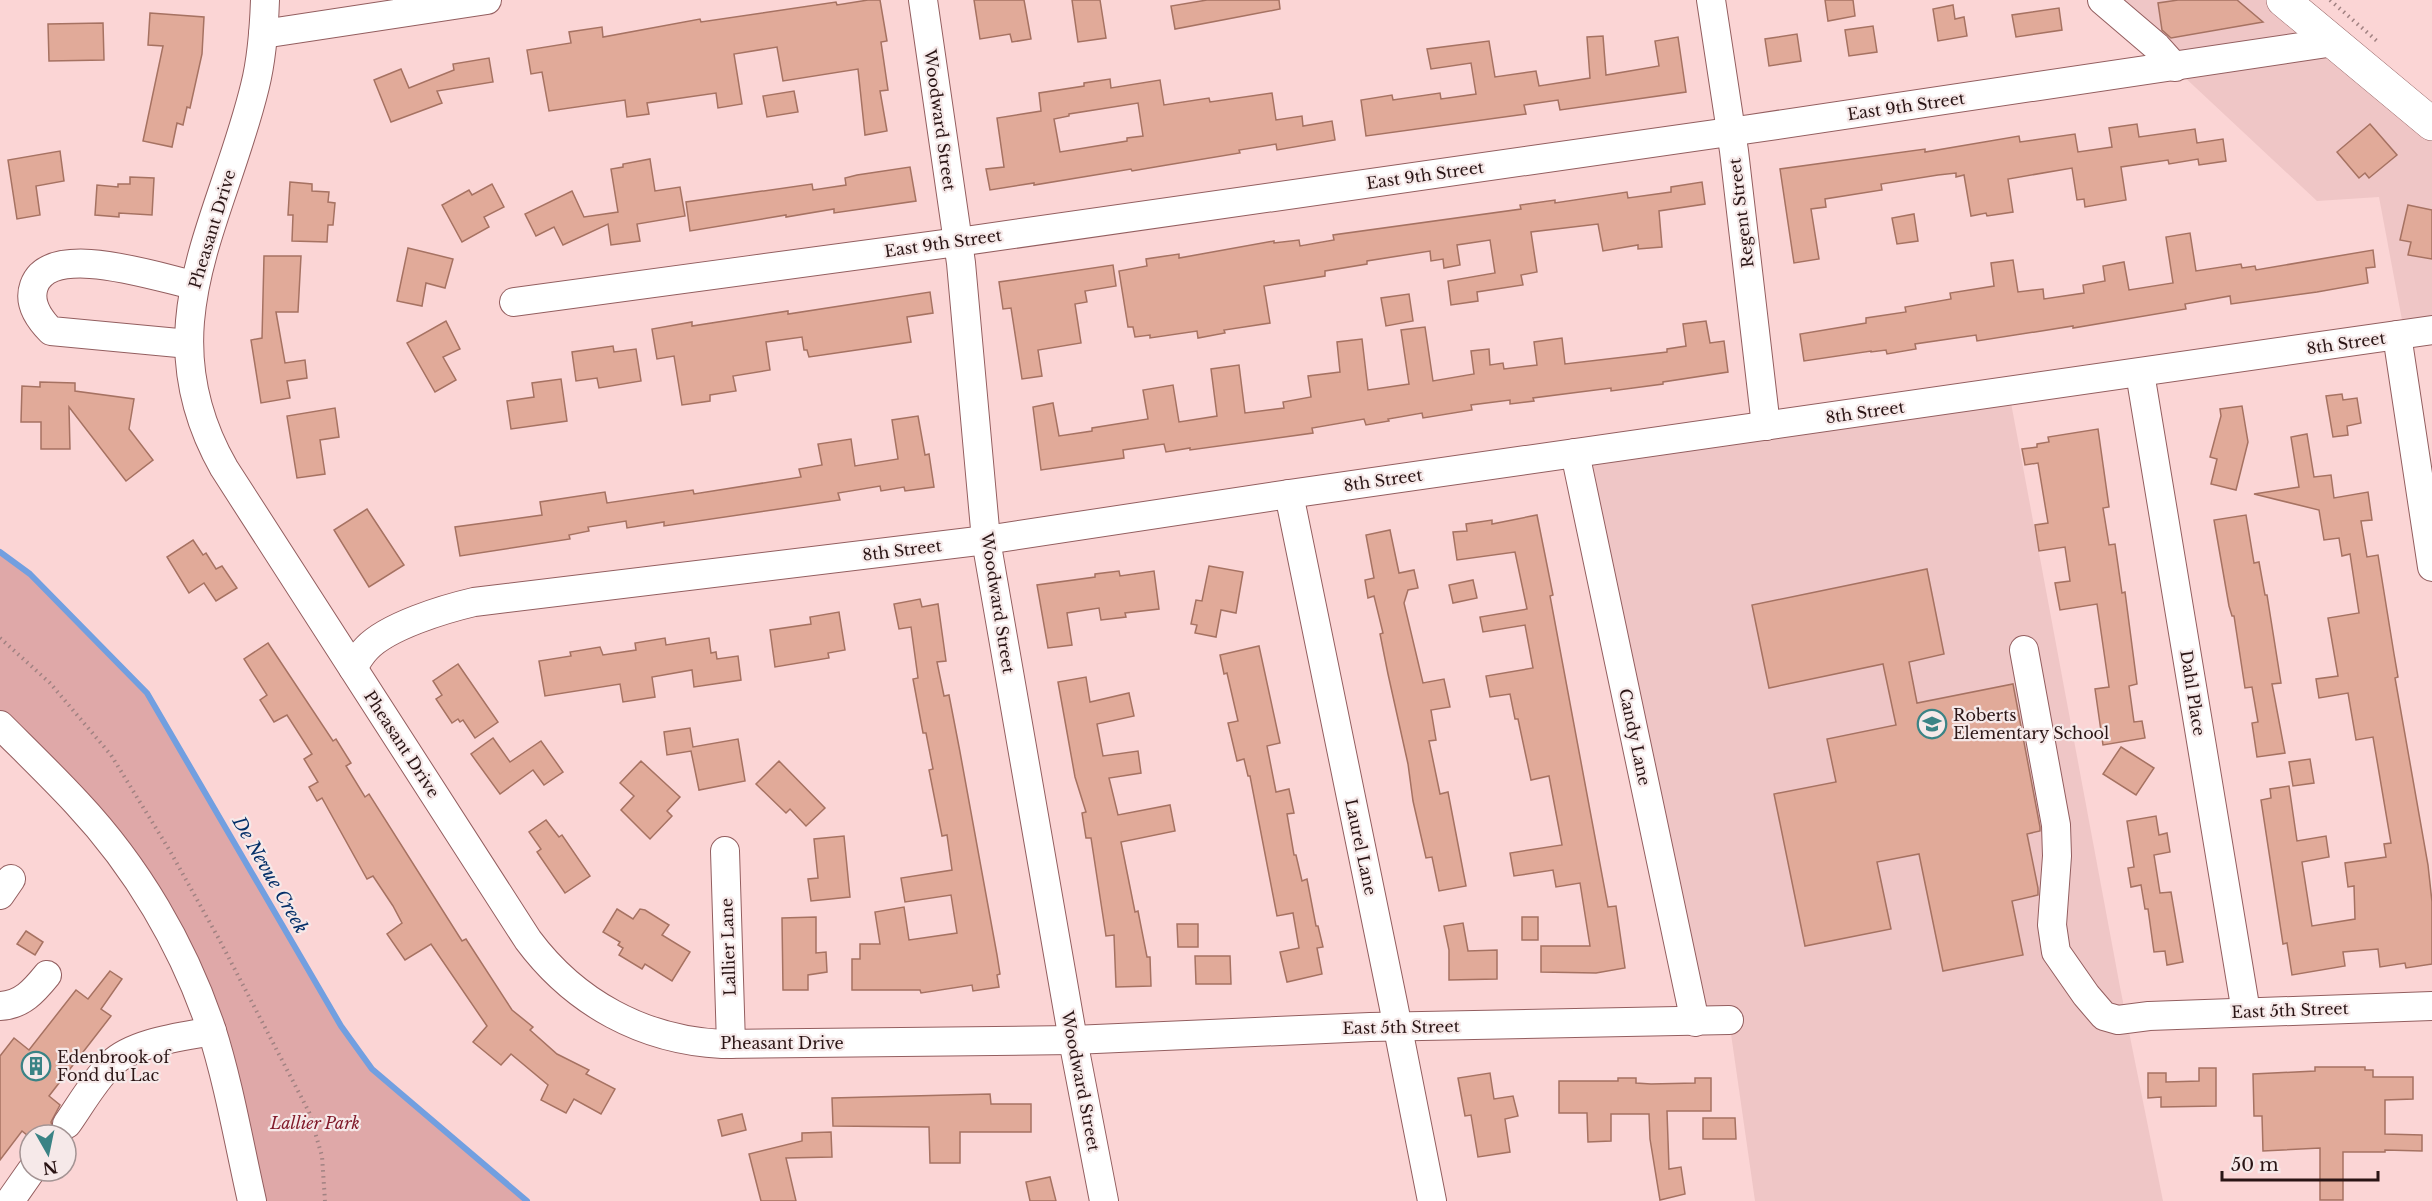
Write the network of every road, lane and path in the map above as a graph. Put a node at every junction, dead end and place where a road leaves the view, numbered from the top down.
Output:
1 (265, 0) edge
2 (487, 0) edge
3 (923, 0) edge
4 (1711, 0) edge
5 (2102, 0) edge
6 (2283, 0) edge
7 (263, 34) junction
8 (2334, 42) junction
9 (2175, 67) junction
10 (2432, 124) edge
11 (1730, 131) junction
12 (958, 242) junction
13 (194, 285) junction
14 (514, 302) dead end
15 (2432, 330) edge
16 (2397, 335) junction
17 (189, 344) junction
18 (2140, 374) junction
19 (1766, 426) junction
20 (1575, 453) junction
21 (1289, 494) junction
22 (986, 540) junction
23 (2432, 567) edge
24 (0, 638) edge
25 (2024, 650) dead end
26 (352, 668) junction
27 (0, 725) edge
28 (725, 851) dead end
29 (47, 975) dead end
30 (0, 1006) edge
31 (2432, 1006) edge
32 (2246, 1012) junction
33 (1729, 1020) dead end
34 (1695, 1022) junction
35 (1398, 1026) junction
36 (212, 1031) junction
37 (1073, 1040) junction
38 (731, 1044) junction
39 (68, 1123) edge
40 (23, 1183) edge
41 (10, 1201) edge
42 (252, 1201) edge
43 (325, 1201) edge
44 (1104, 1201) edge
45 (1432, 1201) edge

1 - 7 street, Pheasant Drive
2 - 7 street
3 - 12 street, Woodward Street
4 - 11 street, Regent Street
5 - 9 street
6 - 8 main road
7 - 13 street, Pheasant Drive
8 - 9 street, East 9th Street
8 - 10 main road
9 - 11 street, East 9th Street
11 - 12 street, East 9th Street
11 - 19 street, Regent Street
12 - 14 street, East 9th Street
12 - 22 street, Woodward Street
13 - 17 street, Pheasant Drive
13 - 17 street
15 - 16 street, 8th Street
16 - 18 street, 8th Street
16 - 23 street
17 - 26 street, Pheasant Drive
18 - 19 street, 8th Street
18 - 32 street, Dahl Place
19 - 20 street, 8th Street
20 - 21 street, 8th Street
20 - 34 street, Candy Lane
21 - 22 street, 8th Street
21 - 35 street, Laurel Lane
22 - 26 street, 8th Street
22 - 37 street, Woodward Street
24 - 43 path
25 - 32 street, East 5th Street
26 - 38 street, Pheasant Drive
27 - 36 street
28 - 38 street, Lallier Lane
29 - 30 street
31 - 32 street, East 5th Street
33 - 34 street, East 5th Street
34 - 35 street, East 5th Street
35 - 37 street, East 5th Street
35 - 45 street, Laurel Lane
36 - 39 street
36 - 42 street
37 - 38 street, Pheasant Drive
37 - 44 street, Woodward Street
40 - 41 street

